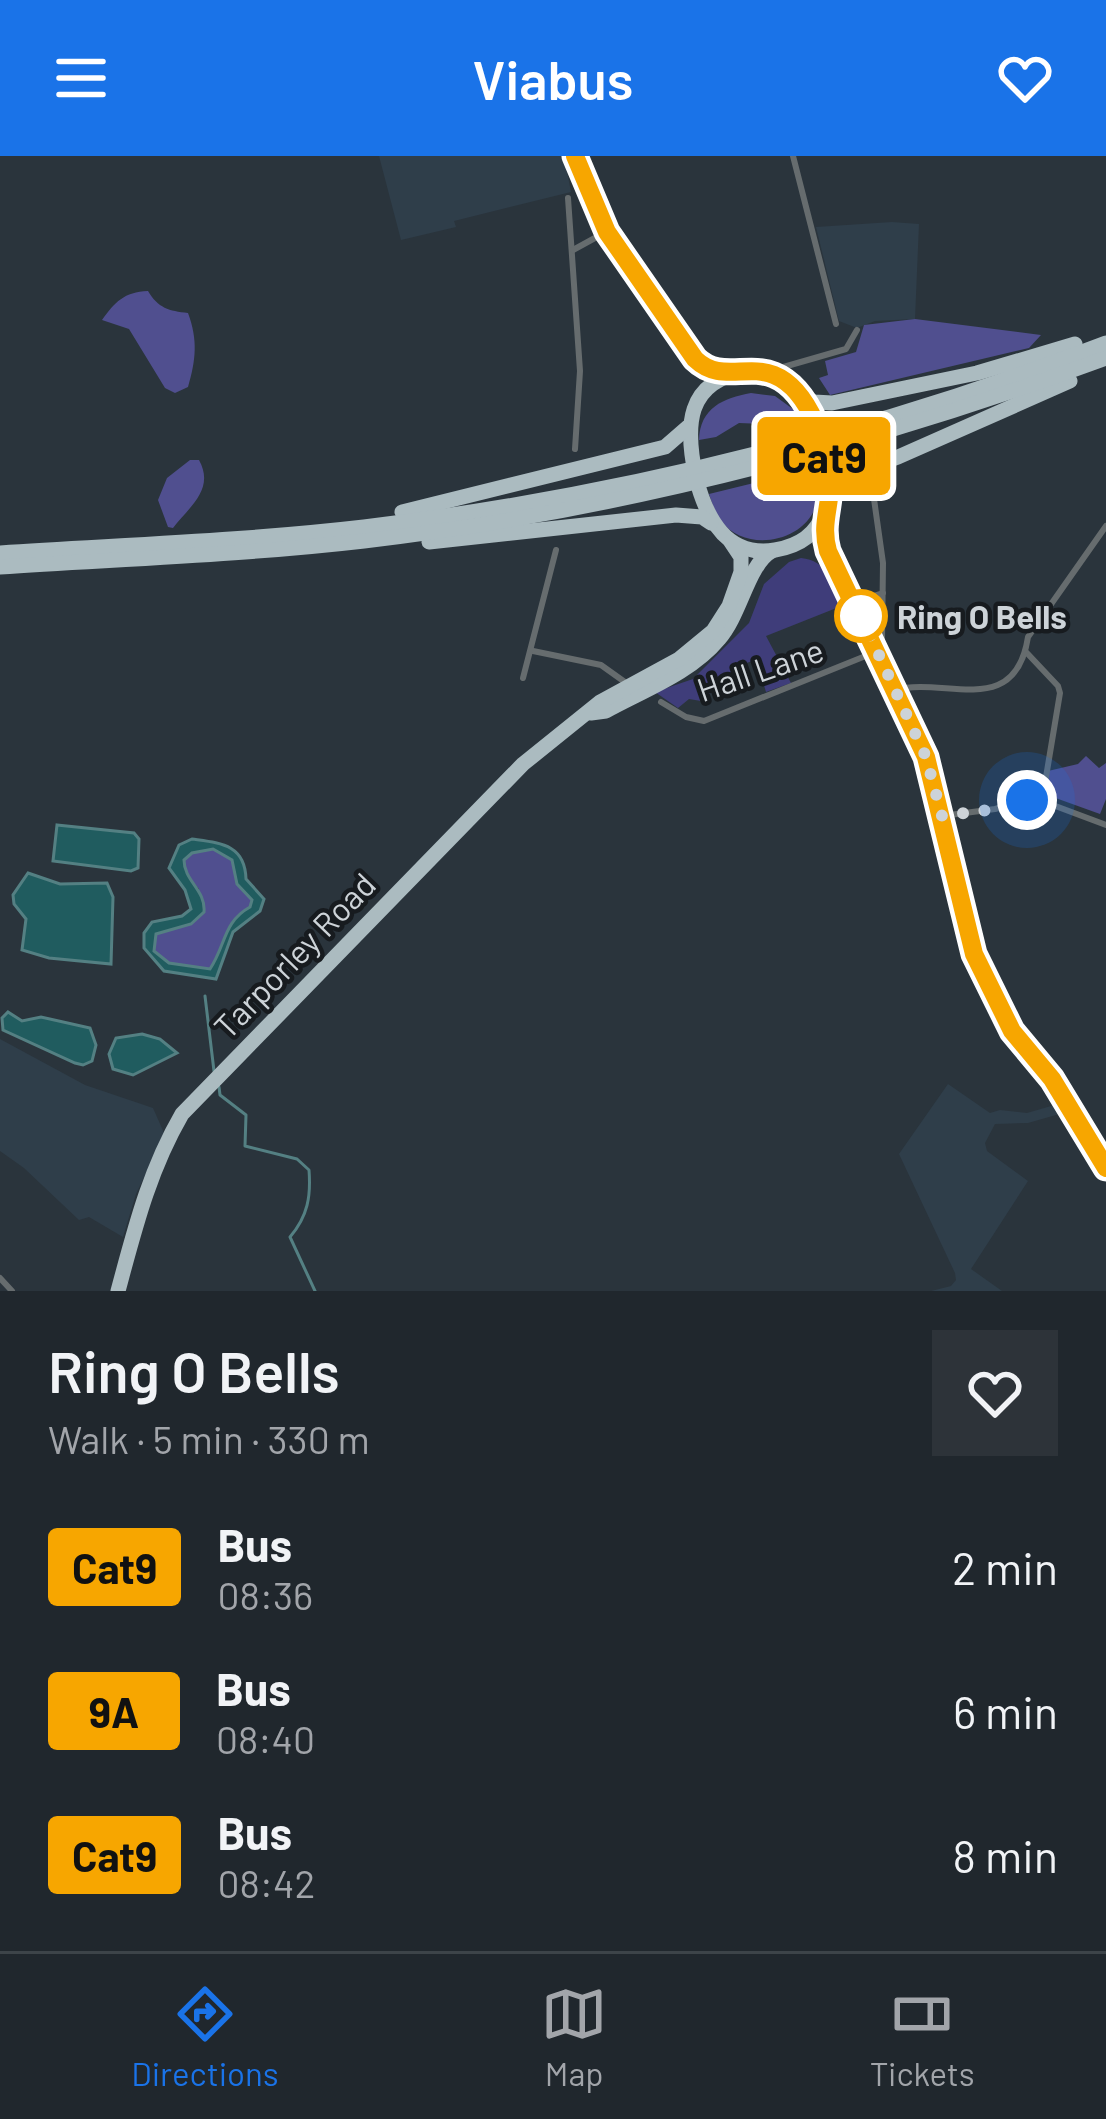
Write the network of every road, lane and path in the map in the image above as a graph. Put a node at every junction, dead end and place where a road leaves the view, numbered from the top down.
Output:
1 (575, 156) edge
2 (793, 156) edge
3 (568, 198) dead end
4 (607, 232) junction
5 (572, 250) junction
6 (836, 324) dead end
7 (857, 330) dead end
8 (1106, 333) edge
9 (1106, 343) edge
10 (695, 359) junction
11 (1106, 362) edge
12 (794, 365) junction
13 (760, 372) junction
14 (734, 374) junction
15 (796, 390) junction
16 (698, 400) junction
17 (685, 431) junction
18 (575, 449) dead end
19 (835, 484) junction
20 (874, 500) dead end
21 (824, 512) junction
22 (707, 520) junction
23 (1106, 526) edge
24 (306, 541) junction
25 (730, 542) junction
26 (795, 544) junction
27 (556, 550) dead end
28 (774, 550) junction
29 (828, 551) junction
30 (0, 553) edge
31 (0, 567) edge
32 (883, 593) junction
33 (854, 602) junction
34 (880, 646) junction
35 (533, 651) junction
36 (1025, 652) junction
37 (523, 678) dead end
38 (636, 688) junction
39 (895, 690) junction
40 (661, 702) dead end
41 (1042, 801) junction
42 (942, 816) junction
43 (1106, 825) edge
44 (1106, 1168) edge
45 (0, 1278) edge
46 (12, 1291) edge
47 (118, 1291) edge

1 - 4 highway
2 - 6 street
3 - 5 street
4 - 5 street
4 - 10 highway
5 - 18 street
7 - 12 street
8 - 15 highway
9 - 24 highway
10 - 14 highway
10 - 16 highway
11 - 19 highway
11 - 24 highway
12 - 13 street
12 - 15 street
13 - 14 highway
13 - 15 highway
14 - 16 highway
15 - 19 highway
16 - 17 highway
17 - 22 highway
17 - 24 highway
19 - 21 highway
20 - 32 street
21 - 26 highway
21 - 29 main road
22 - 24 highway
22 - 25 highway
23 - 36 street
24 - 30 highway
24 - 31 highway
25 - 28 highway
25 - 38 highway, Tarporley Road
26 - 28 highway
26 - 29 main road
27 - 35 street
28 - 38 highway, Tarporley Road
29 - 33 main road
32 - 33 street
32 - 34 street
33 - 34 main road
34 - 39 main road
34 - 40 street, Hall Lane
35 - 37 street
35 - 38 street
36 - 39 street
36 - 41 street
38 - 47 highway, Tarporley Road
39 - 42 main road
41 - 42 street
41 - 43 street
42 - 44 main road
45 - 46 street

